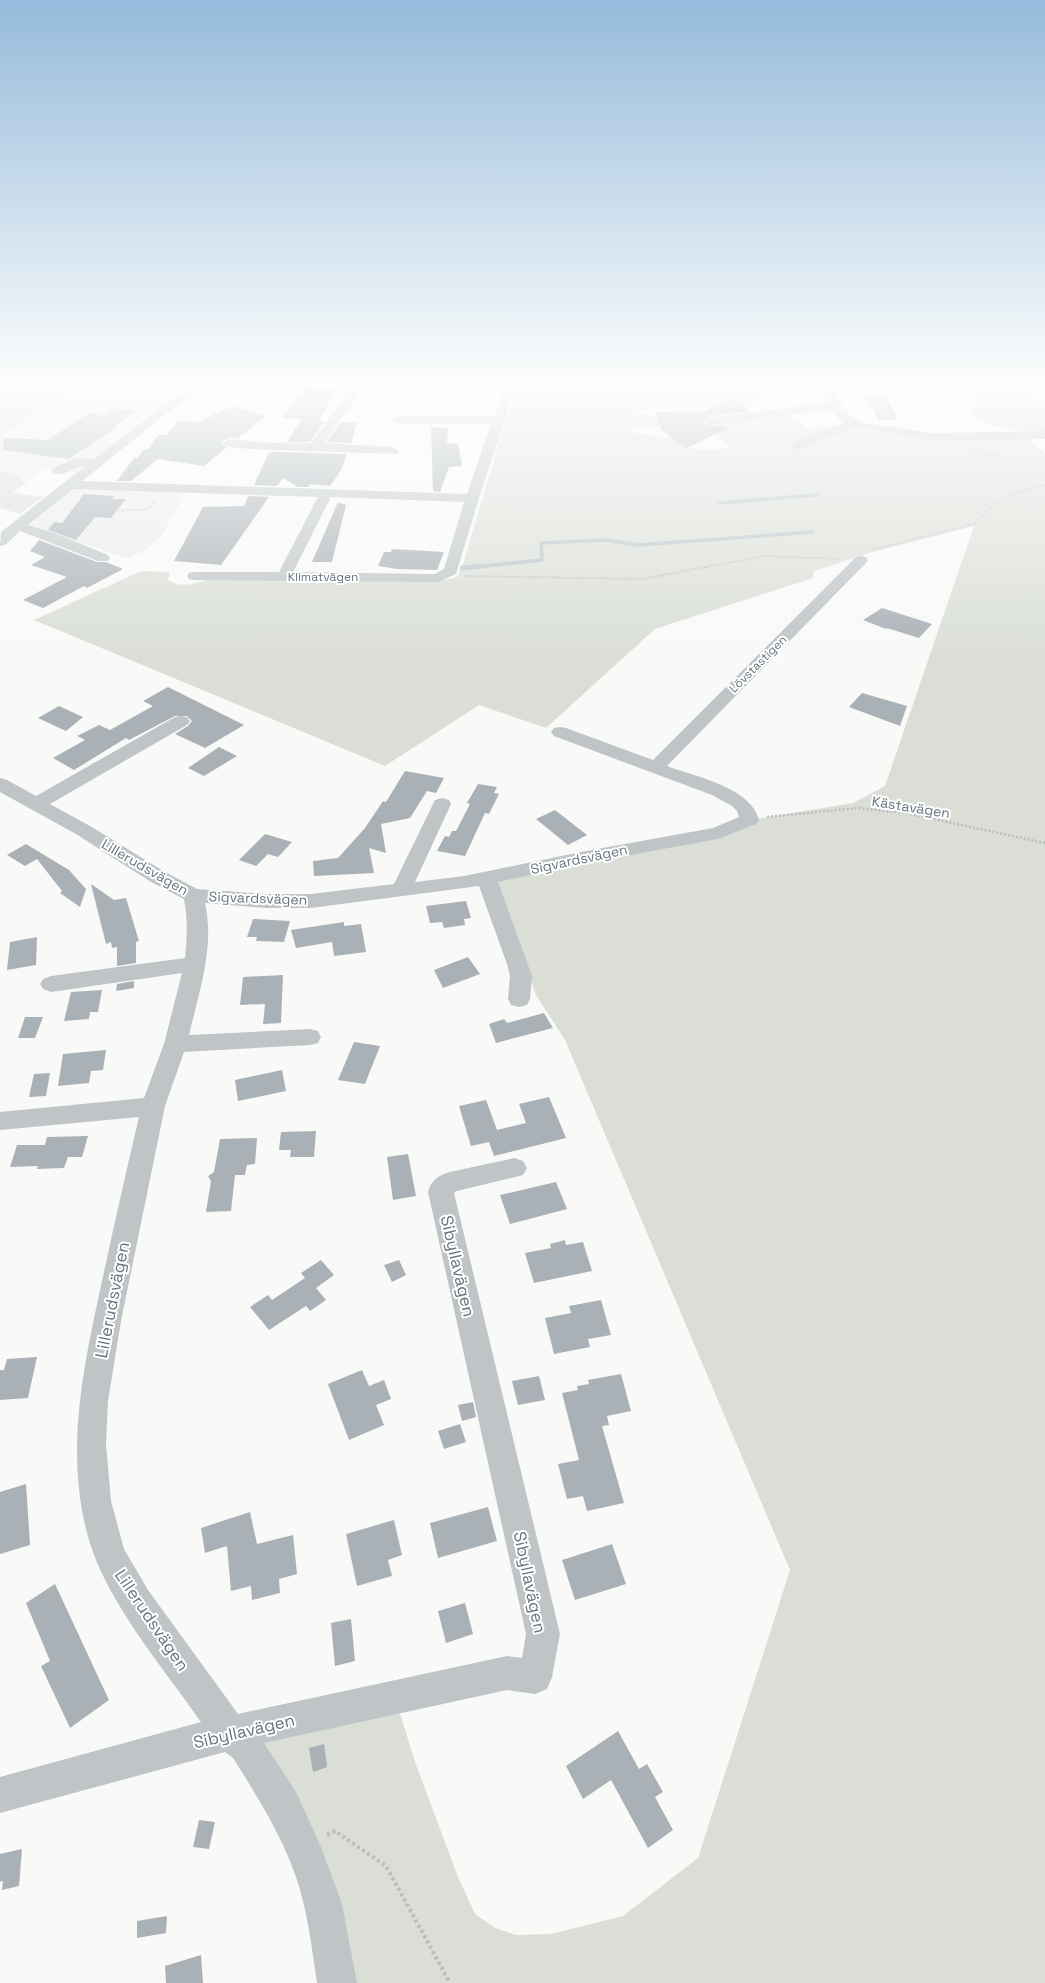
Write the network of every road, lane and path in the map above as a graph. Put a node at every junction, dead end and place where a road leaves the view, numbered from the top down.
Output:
1 (82, 476) edge
2 (480, 476) edge
3 (70, 485) junction
4 (1045, 485) edge
5 (146, 488) junction
6 (472, 498) junction
7 (323, 499) dead end
8 (18, 526) junction
9 (73, 532) dead end
10 (0, 542) edge
11 (103, 558) dead end
12 (861, 560) junction
13 (448, 573) junction
14 (194, 576) dead end
15 (284, 576) junction
16 (181, 721) dead end
17 (560, 732) dead end
18 (656, 767) junction
19 (0, 784) edge
20 (36, 804) junction
21 (442, 804) dead end
22 (749, 818) junction
23 (1045, 843) edge
24 (486, 878) junction
25 (403, 890) junction
26 (193, 895) junction
27 (195, 964) junction
28 (51, 984) dead end
29 (519, 999) dead end
30 (310, 1037) dead end
31 (175, 1044) junction
32 (153, 1106) junction
33 (0, 1121) edge
34 (514, 1168) dead end
35 (231, 1734) junction
36 (0, 1795) edge
37 (303, 1847) junction
38 (337, 1983) edge
39 (450, 1983) edge

1 - 3 street
2 - 6 street
3 - 5 street
3 - 8 street
4 - 12 path
5 - 6 street
5 - 9 path
6 - 13 street
7 - 15 street
8 - 10 street
8 - 11 street
12 - 13 path
12 - 18 street, Lövstastigen
13 - 15 street, Klimatvägen
14 - 15 street, Klimatvägen
16 - 20 street
17 - 18 street
18 - 22 street
19 - 20 street, Lillerudsvägen
20 - 26 street, Lillerudsvägen
21 - 25 street
22 - 23 path, Kästavägen
22 - 24 street, Sigvardsvägen
24 - 25 street, Sigvardsvägen
24 - 29 street
25 - 26 street, Sigvardsvägen
26 - 27 street, Lillerudsvägen
27 - 28 street
27 - 31 street, Lillerudsvägen
30 - 31 street
31 - 32 street, Lillerudsvägen
32 - 33 street
32 - 35 street, Lillerudsvägen
34 - 35 street, Sibyllavägen
35 - 36 street, Sibyllavägen
35 - 37 street, Lillerudsvägen
37 - 38 street, Lillerudsvägen
37 - 39 path

